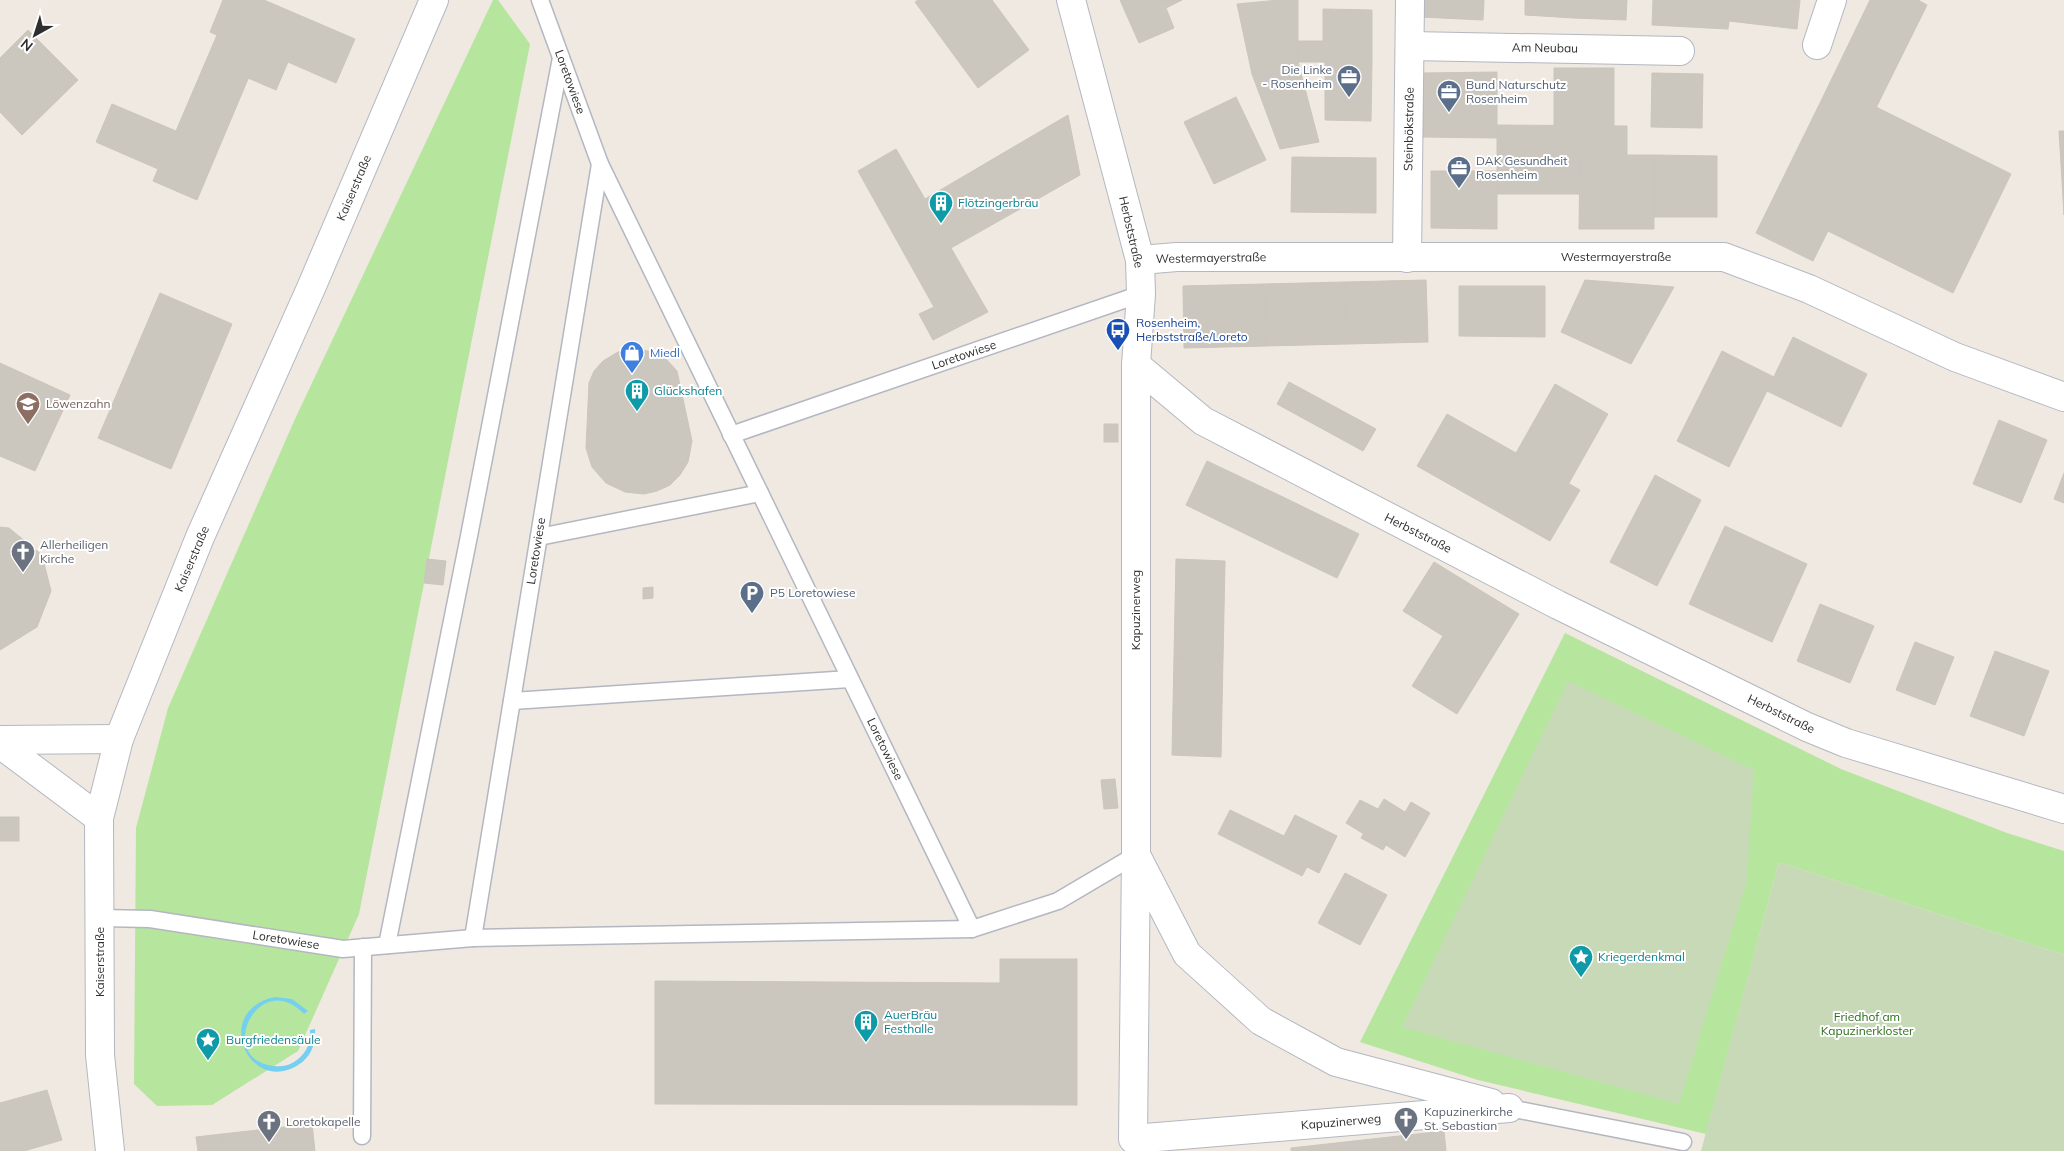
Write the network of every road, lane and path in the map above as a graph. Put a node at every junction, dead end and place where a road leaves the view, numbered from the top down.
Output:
1 (434, 0) edge
2 (540, 0) edge
3 (1071, 0) edge
4 (1410, 0) edge
5 (1832, 0) edge
6 (1816, 45) dead end
7 (1410, 46) junction
8 (1680, 51) dead end
9 (561, 58) junction
10 (600, 164) junction
11 (1406, 258) junction
12 (1140, 260) junction
13 (1140, 294) junction
14 (1136, 365) junction
15 (2064, 397) edge
16 (732, 435) junction
17 (760, 493) junction
18 (538, 537) junction
19 (850, 679) junction
20 (512, 701) junction
21 (119, 739) junction
22 (0, 740) edge
23 (0, 744) edge
24 (2064, 809) edge
25 (100, 818) junction
26 (1136, 855) junction
27 (101, 918) junction
28 (972, 929) junction
29 (473, 938) junction
30 (387, 945) junction
31 (363, 947) junction
32 (1509, 1108) junction
33 (362, 1136) dead end
34 (1683, 1142) dead end
35 (110, 1151) edge

1 - 21 street, Kaiserstraße
2 - 9 lane, Loretowiese
3 - 12 street, Herbststraße
4 - 7 street, Steinbökstraße
5 - 6 street
7 - 8 street, Am Neubau
7 - 11 street, Steinbökstraße
9 - 10 lane, Loretowiese
9 - 30 lane
10 - 16 lane, Loretowiese
10 - 18 lane, Loretowiese
11 - 12 street, Westermayerstraße
11 - 15 street, Westermayerstraße
12 - 13 street, Herbststraße
13 - 14 street, Herbststraße
13 - 16 lane, Loretowiese
14 - 24 street, Herbststraße
14 - 26 street, Kapuzinerweg
16 - 17 lane, Loretowiese
17 - 18 lane
17 - 19 lane, Loretowiese
18 - 20 lane, Loretowiese
19 - 20 lane
19 - 28 lane, Loretowiese
20 - 29 lane, Loretowiese
21 - 22 street
21 - 25 street, Kaiserstraße
23 - 25 street
25 - 27 street, Kaiserstraße
26 - 28 lane, Loretowiese
26 - 32 street, Kapuzinerweg
26 - 32 street, Kapuzinerweg
27 - 31 lane, Loretowiese
27 - 35 street, Kaiserstraße
28 - 29 lane, Loretowiese
29 - 30 lane, Loretowiese
30 - 31 lane, Loretowiese
31 - 33 lane
32 - 34 lane

